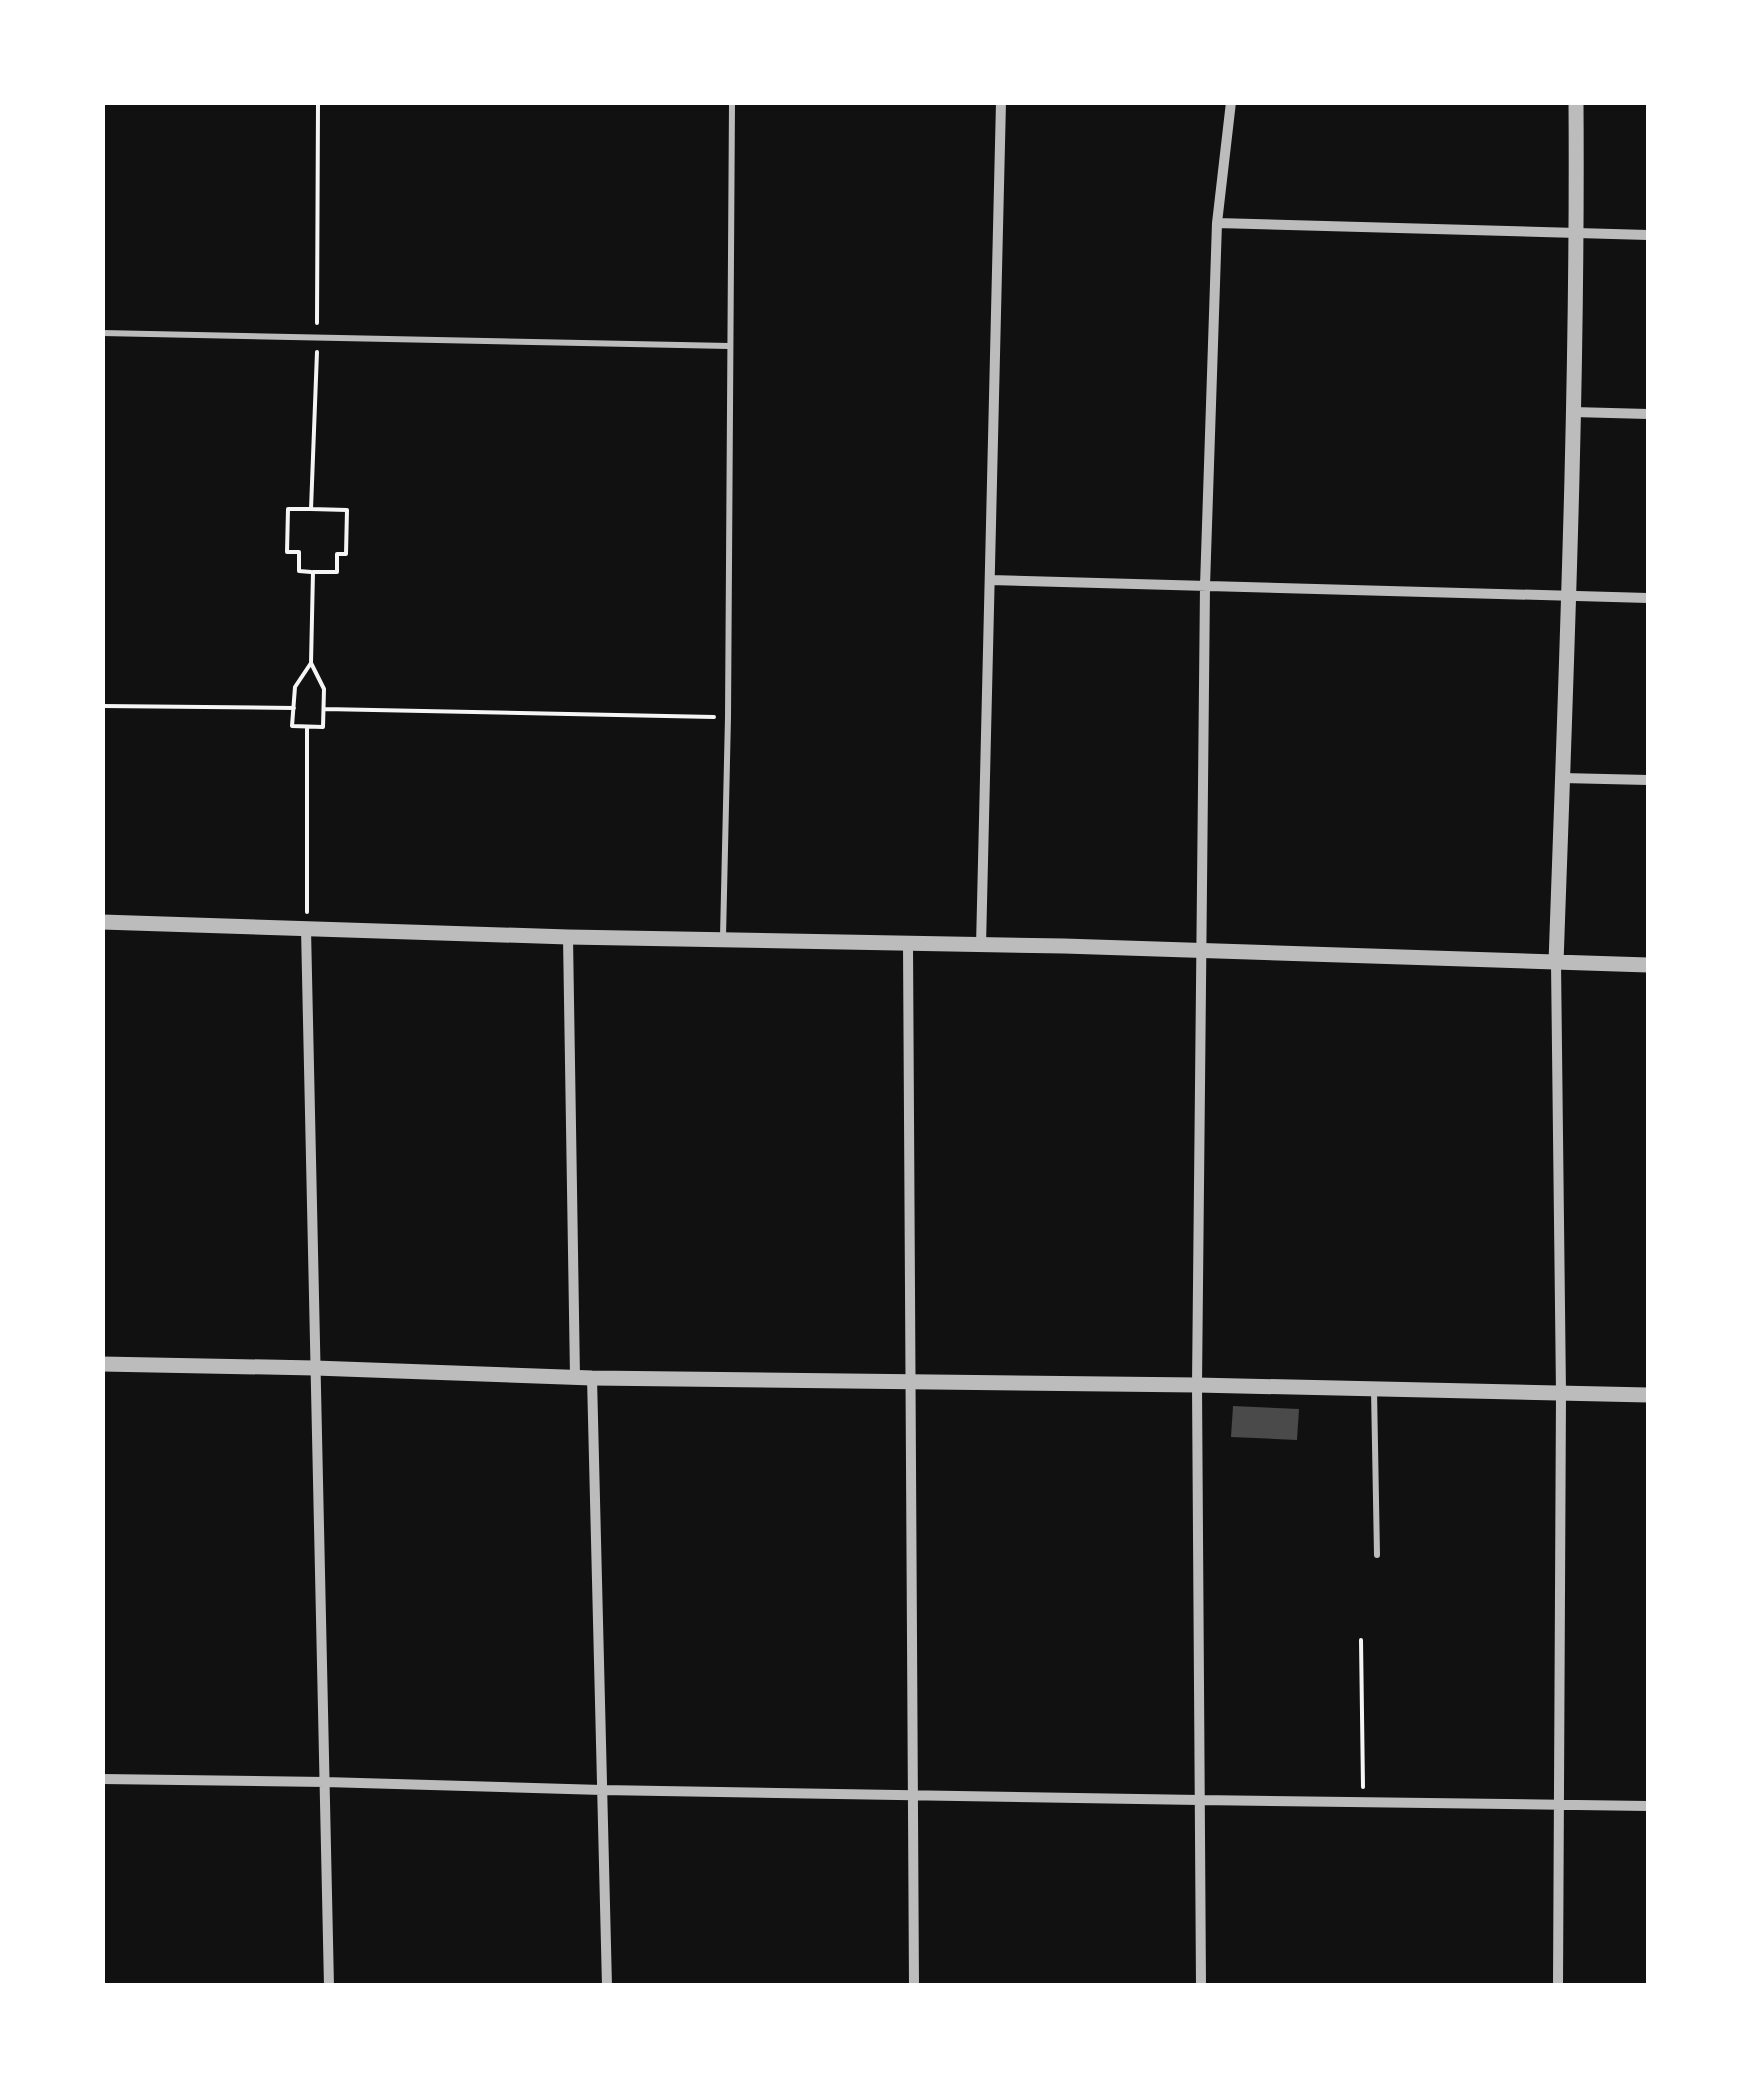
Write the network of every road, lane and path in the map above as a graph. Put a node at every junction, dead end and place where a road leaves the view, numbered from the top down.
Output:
1 (318, 102) edge
2 (732, 102) edge
3 (1001, 102) edge
4 (1230, 102) edge
5 (1576, 102) edge
6 (1217, 223) junction
7 (1577, 233) junction
8 (1648, 235) edge
9 (102, 333) edge
10 (318, 338) junction
11 (729, 346) junction
12 (1572, 412) junction
13 (1648, 414) edge
14 (311, 508) junction
15 (313, 572) junction
16 (990, 580) junction
17 (1205, 586) junction
18 (1569, 596) junction
19 (1648, 598) edge
20 (311, 663) junction
21 (102, 706) edge
22 (294, 708) junction
23 (324, 709) junction
24 (728, 717) junction
25 (307, 727) junction
26 (1562, 778) junction
27 (1648, 780) edge
28 (102, 922) edge
29 (306, 929) junction
30 (568, 937) junction
31 (723, 938) junction
32 (908, 944) junction
33 (980, 946) junction
34 (1200, 952) junction
35 (1556, 964) junction
36 (1648, 965) edge
37 (102, 1364) edge
38 (315, 1368) junction
39 (583, 1377) junction
40 (910, 1382) junction
41 (1197, 1386) junction
42 (1374, 1389) junction
43 (1561, 1393) junction
44 (1648, 1395) edge
45 (1377, 1555) dead end
46 (1361, 1640) dead end
47 (102, 1779) edge
48 (325, 1782) junction
49 (602, 1790) junction
50 (913, 1795) junction
51 (1199, 1800) junction
52 (1363, 1802) junction
53 (1559, 1803) junction
54 (1648, 1806) edge
55 (329, 1986) edge
56 (607, 1986) edge
57 (914, 1986) edge
58 (1201, 1986) edge
59 (1558, 1986) edge

1 - 10 path
2 - 11 lane
3 - 16 street
4 - 6 street
5 - 7 street
6 - 7 street
6 - 17 street
7 - 8 street
7 - 12 street
9 - 10 lane
10 - 11 lane
10 - 14 path
11 - 24 lane
12 - 13 street
12 - 18 street
14 - 15 path
14 - 15 path
15 - 20 path
16 - 17 street
16 - 33 street
17 - 18 street
17 - 34 street
18 - 19 street
18 - 26 street
20 - 22 path
20 - 23 path
21 - 22 path
22 - 25 path
23 - 24 path
23 - 25 path
24 - 31 lane
25 - 29 path
26 - 27 street
26 - 35 street
28 - 29 street
29 - 30 street
29 - 38 street
30 - 31 street
30 - 39 street
31 - 32 street
32 - 33 street
32 - 40 street
33 - 34 street
34 - 35 street
34 - 41 street
35 - 36 street
35 - 43 street
37 - 38 street
38 - 39 street
38 - 48 street
39 - 40 street
39 - 49 street
40 - 41 street
40 - 50 street
41 - 42 street
41 - 51 street
42 - 43 street
42 - 45 lane
43 - 44 street
43 - 53 street
46 - 52 path
47 - 48 street
48 - 49 street
48 - 55 street
49 - 50 street
49 - 56 street
50 - 51 street
50 - 57 street
51 - 52 street
51 - 58 street
52 - 53 street
53 - 54 street
53 - 59 street

